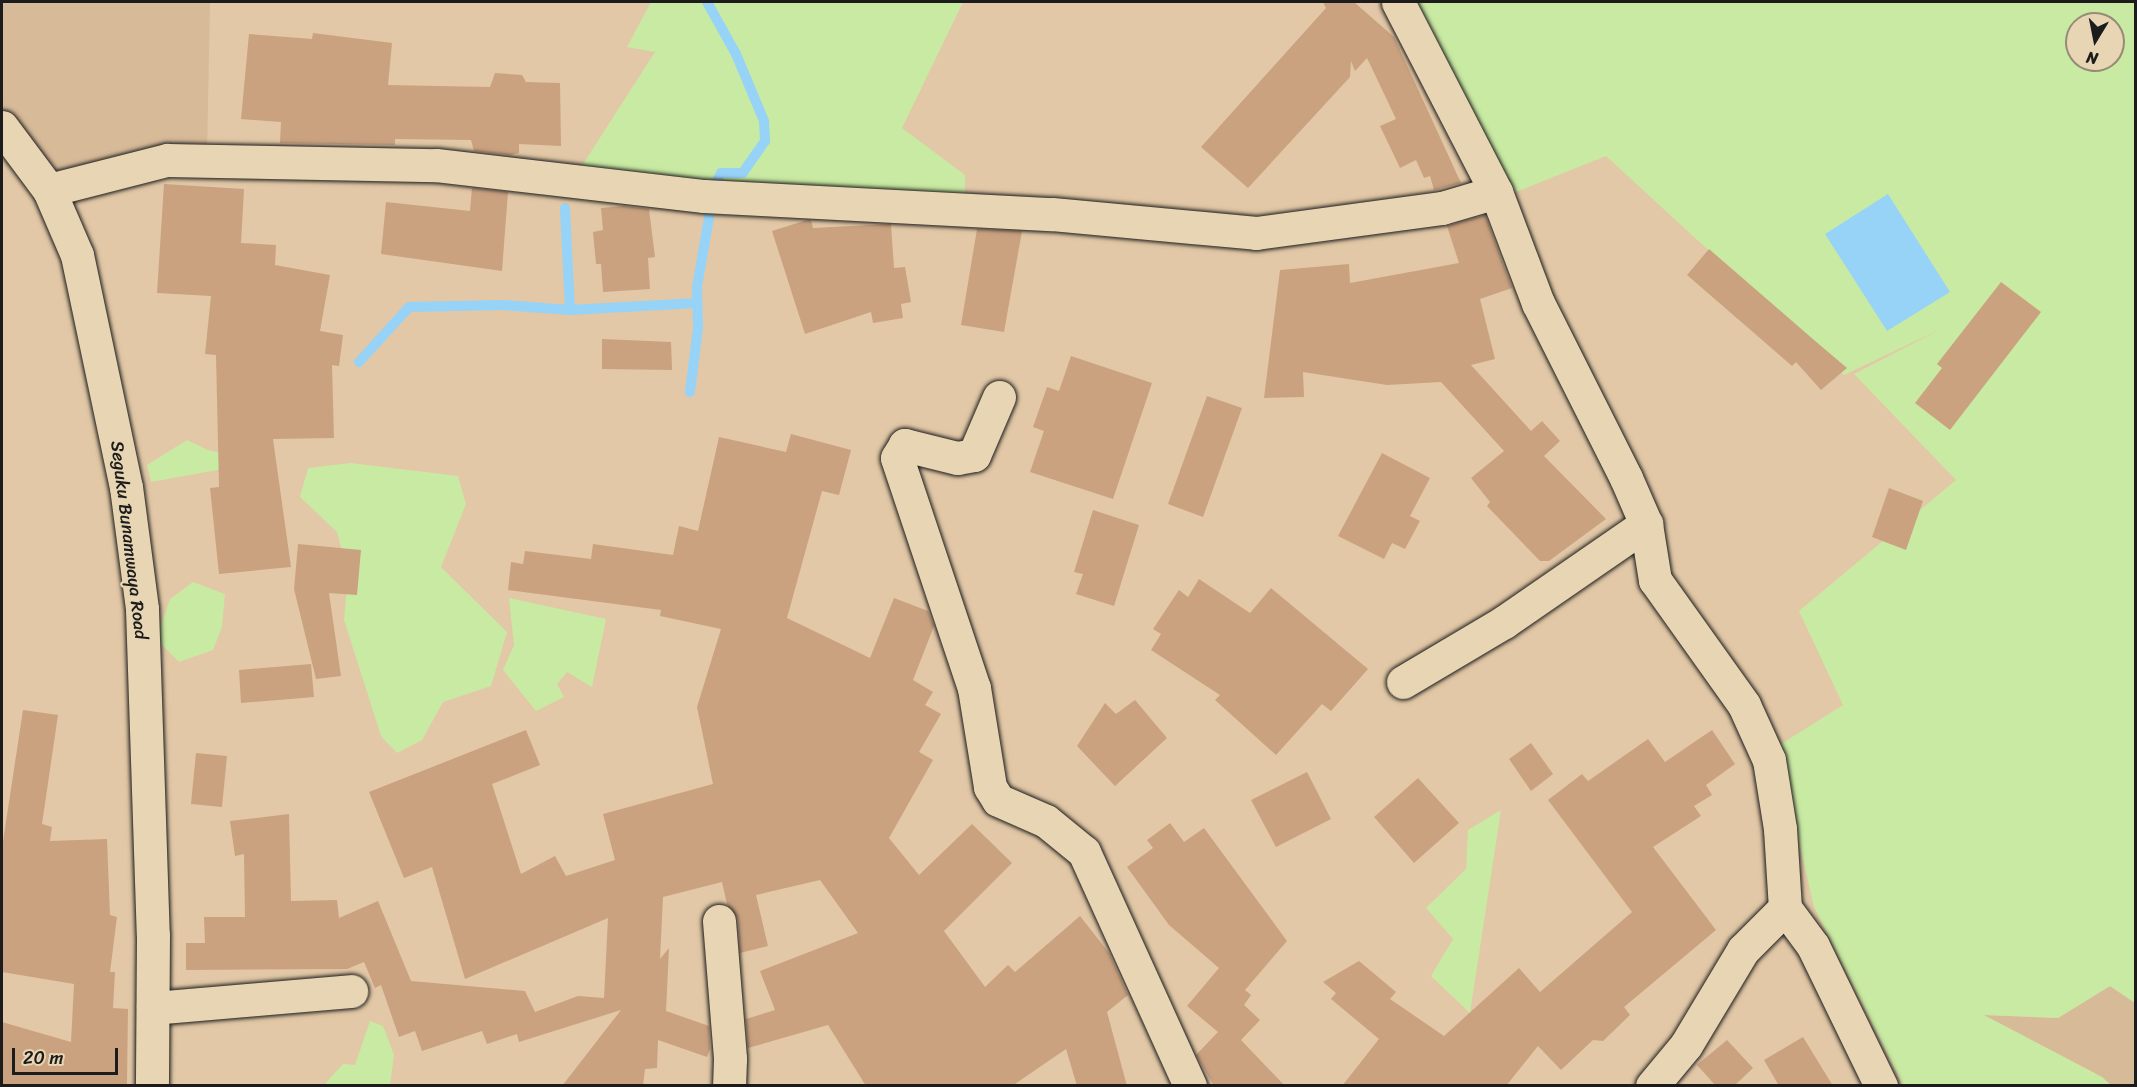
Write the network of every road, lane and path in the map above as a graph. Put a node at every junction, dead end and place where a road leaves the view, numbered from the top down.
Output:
1 (1398, 2) edge
2 (2, 127) edge
3 (49, 190) junction
4 (1496, 192) junction
5 (999, 398) dead end
6 (1646, 524) junction
7 (1403, 682) dead end
8 (1785, 908) junction
9 (719, 921) dead end
10 (351, 991) dead end
11 (153, 1008) junction
12 (152, 1086) edge
13 (729, 1086) edge
14 (1190, 1086) edge
15 (1652, 1086) edge
16 (1881, 1086) edge

1 - 4 street
2 - 3 street, Seguku Bunamwaya Road
3 - 4 street
3 - 11 street, Seguku Bunamwaya Road
4 - 6 street
5 - 14 street
6 - 7 street
6 - 8 street
8 - 15 street
8 - 16 street
9 - 13 street
10 - 11 street
11 - 12 street, Seguku Bunamwaya Road

